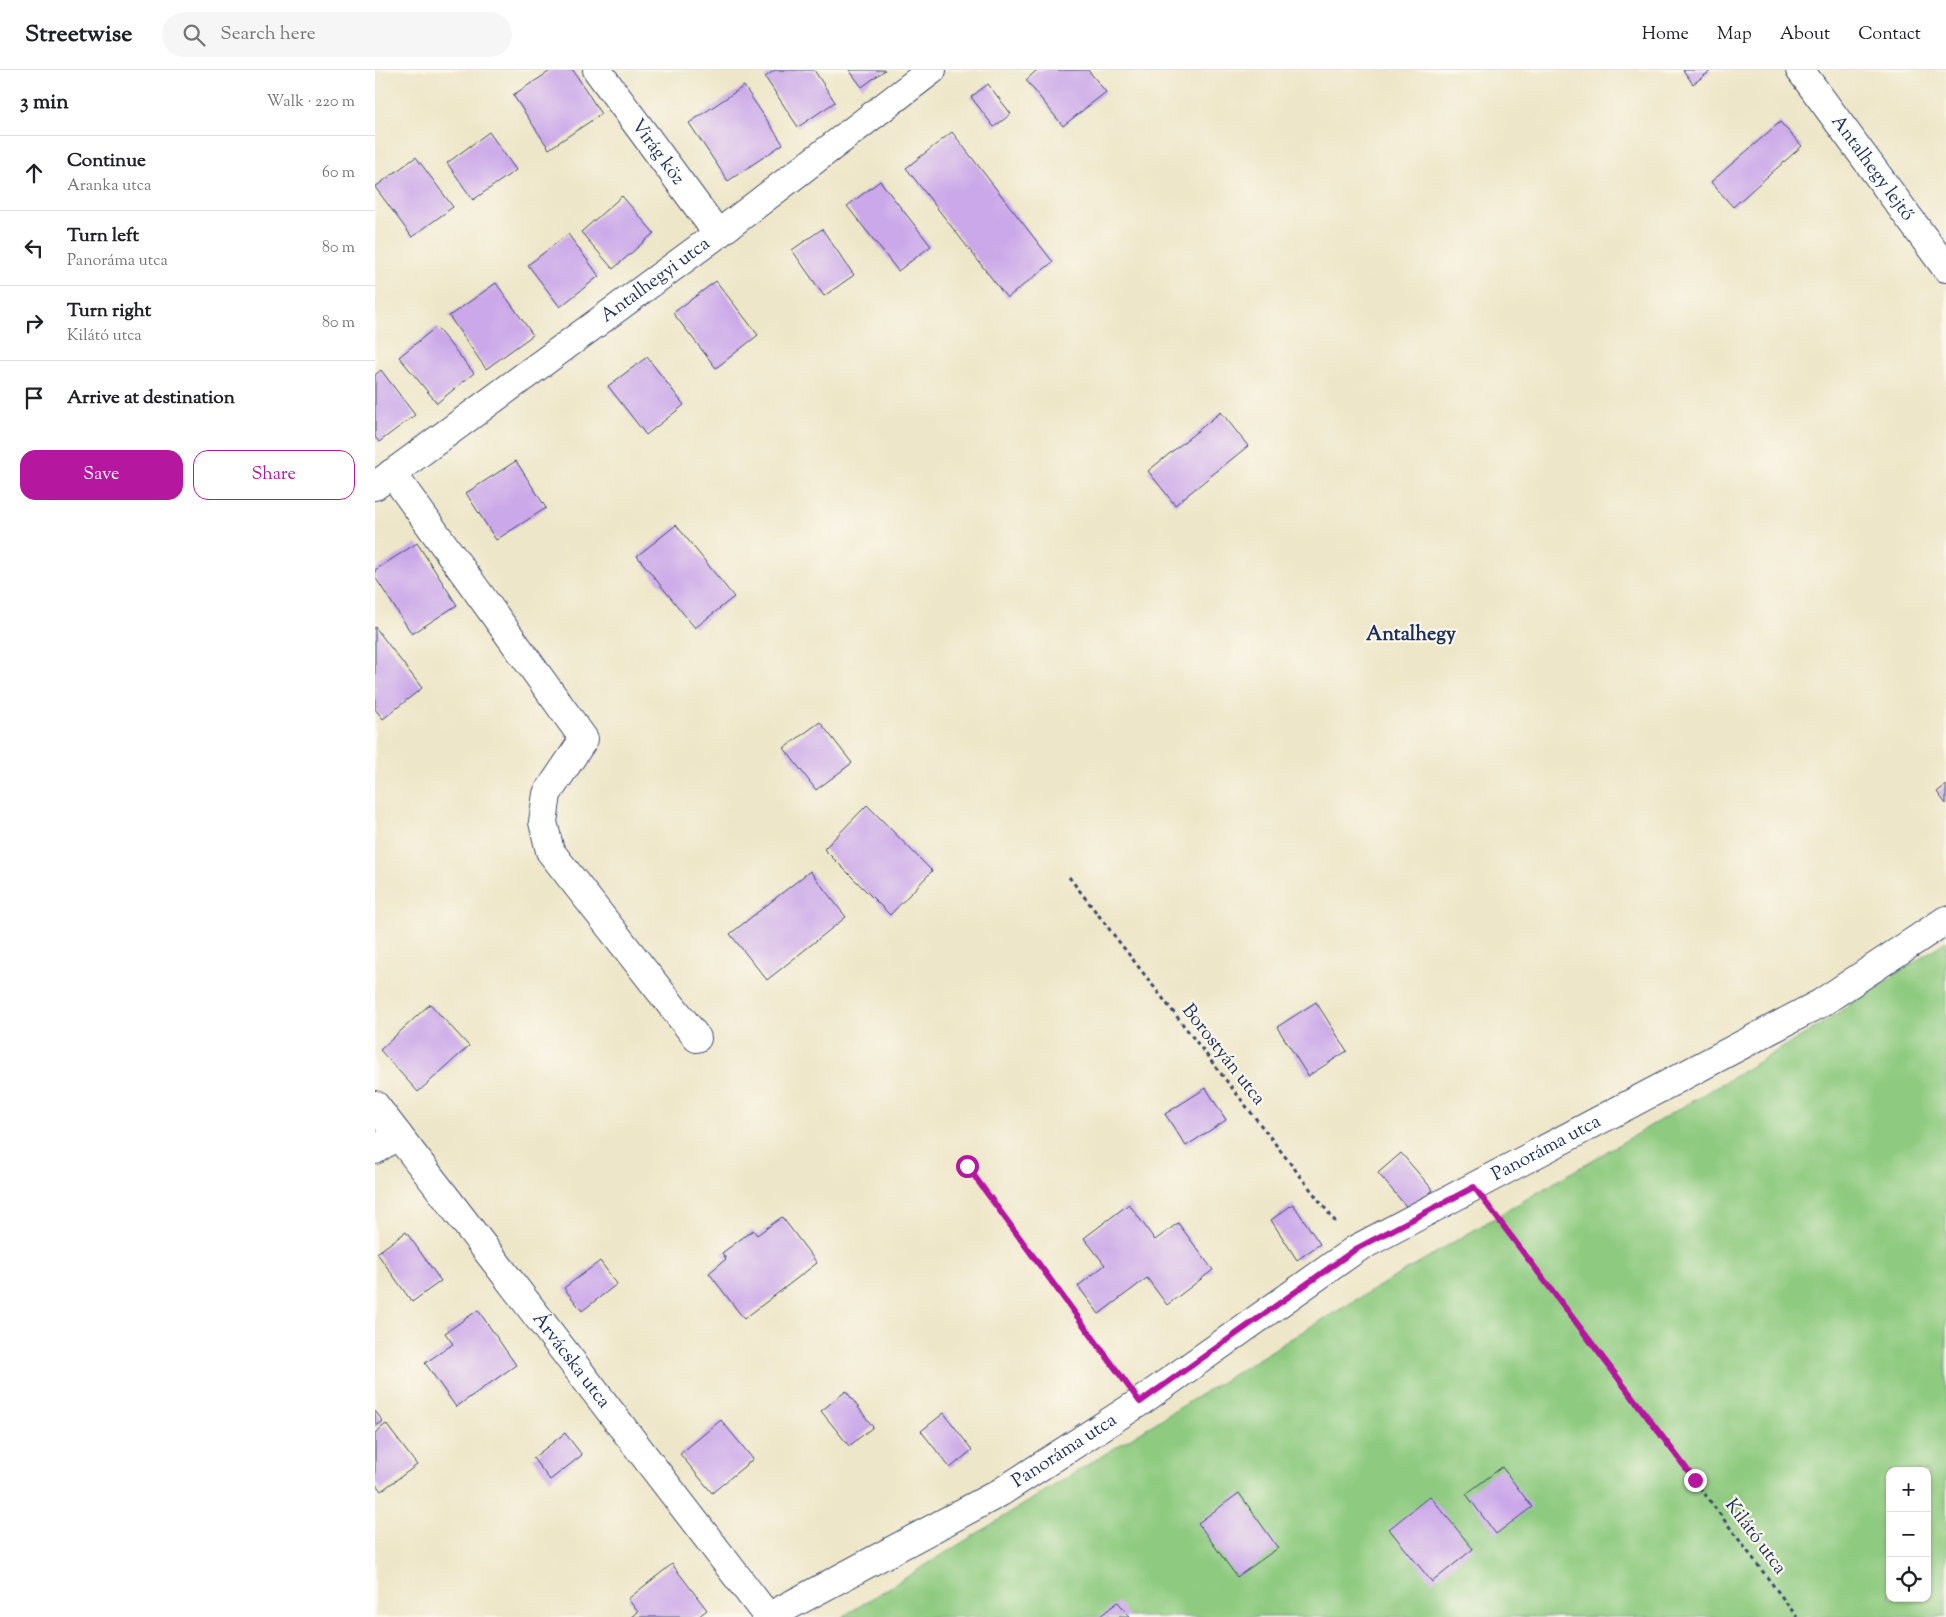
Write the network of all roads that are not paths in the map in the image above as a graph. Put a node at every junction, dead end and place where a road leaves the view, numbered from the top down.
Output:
1 (597, 70) edge
2 (933, 70) edge
3 (1800, 70) edge
4 (719, 234) junction
5 (1946, 268) edge
6 (384, 480) edge
7 (1946, 920) edge
8 (697, 1038) dead end
9 (375, 1105) edge
10 (398, 1135) junction
11 (375, 1150) edge
12 (768, 1617) edge

1 - 4 street, Virág köz
2 - 4 street, Antalhegyi utca
3 - 5 street, Antalhegy lejtő
4 - 6 street, Antalhegyi utca
6 - 8 street
7 - 12 street, Panoráma utca
9 - 10 street, Árvácska utca
10 - 11 street
10 - 12 street, Árvácska utca

